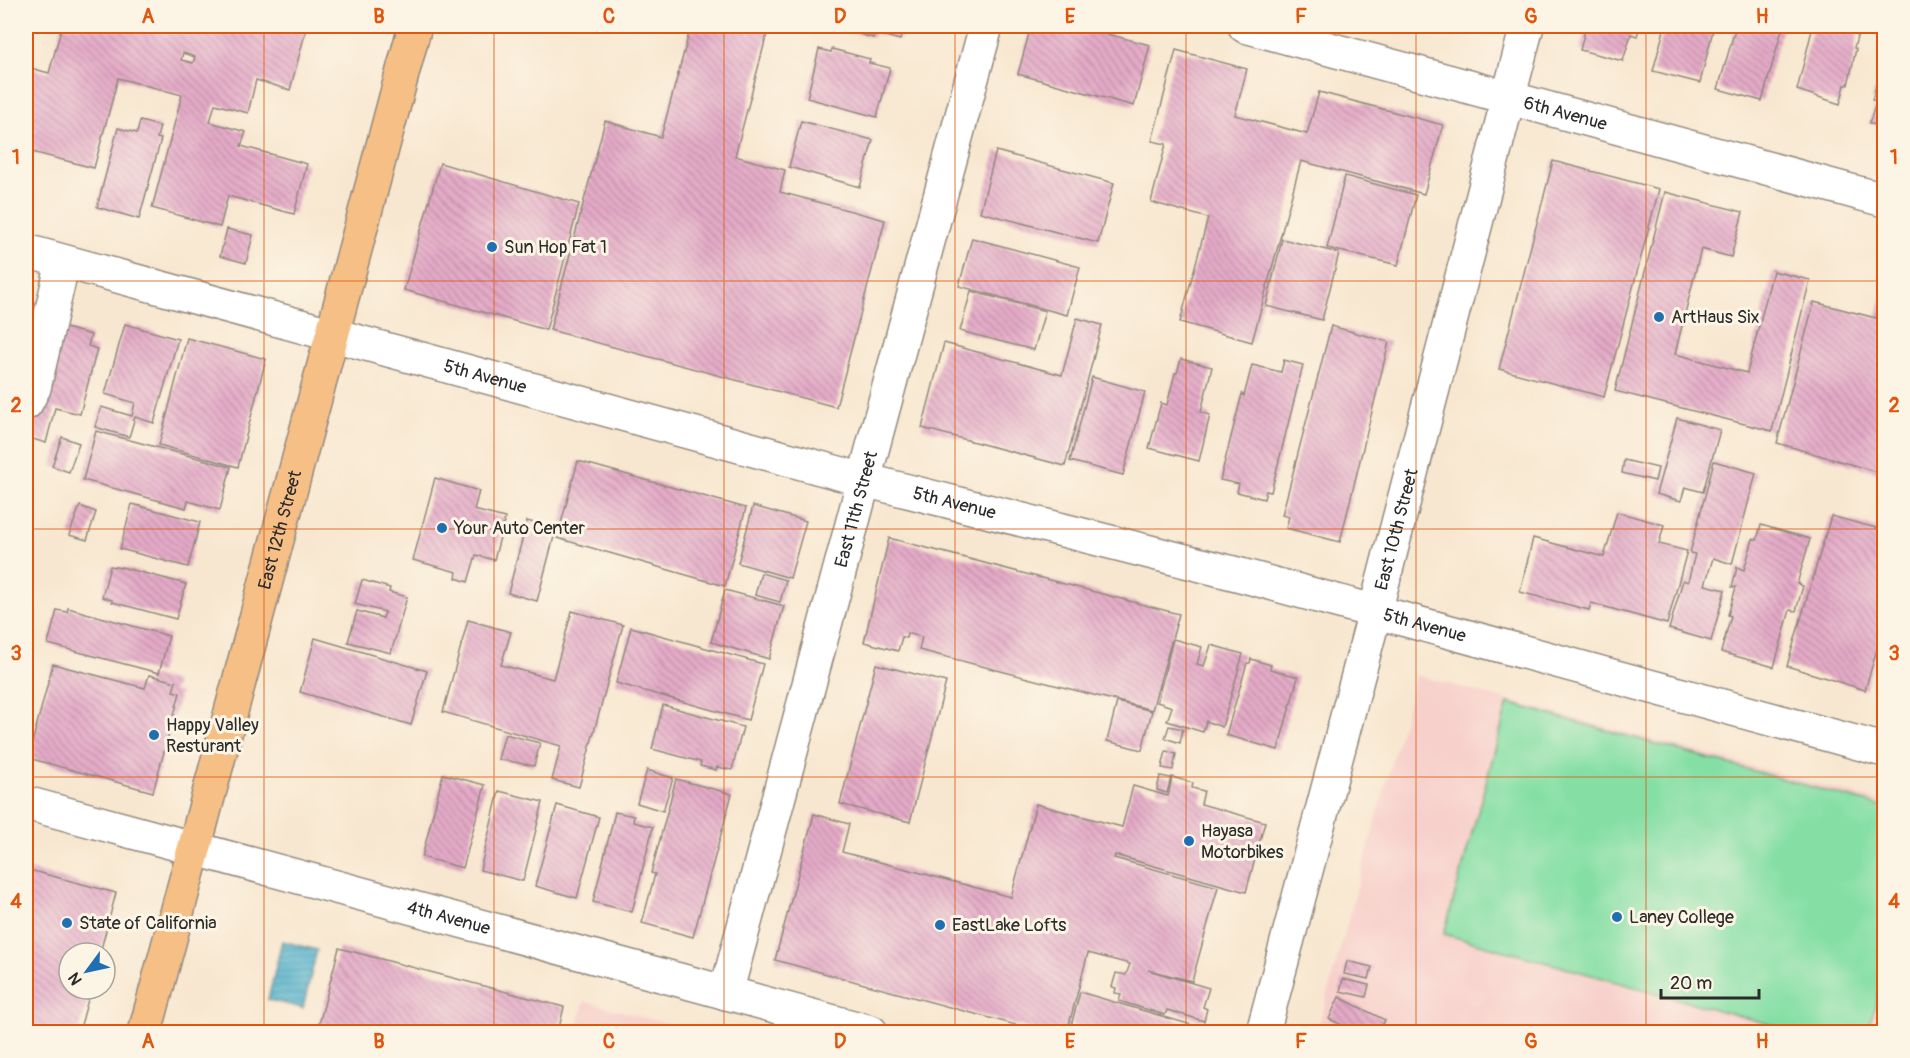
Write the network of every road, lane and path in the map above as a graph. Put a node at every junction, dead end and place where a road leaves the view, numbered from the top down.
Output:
1 (415, 26) edge
2 (986, 26) edge
3 (1245, 26) edge
4 (1527, 26) edge
5 (1508, 97) junction
6 (1884, 200) edge
7 (26, 251) edge
8 (63, 262) junction
9 (333, 335) junction
10 (26, 403) edge
11 (864, 480) junction
12 (1375, 612) junction
13 (1884, 750) edge
14 (26, 803) edge
15 (195, 849) junction
16 (726, 993) junction
17 (1884, 999) edge
18 (145, 1032) edge
19 (871, 1032) edge
20 (1263, 1032) edge
21 (1876, 1032) edge

1 - 9 main road, East 12th Street
2 - 11 street, East 11th Street
3 - 5 street, 6th Avenue
4 - 5 street, East 10th Street
5 - 6 street, 6th Avenue
5 - 12 street, East 10th Street
7 - 8 street, 5th Avenue
8 - 9 street, 5th Avenue
8 - 10 street
9 - 11 street, 5th Avenue
9 - 15 main road, East 12th Street
11 - 12 street, 5th Avenue
11 - 16 street, East 11th Street
12 - 13 street, 5th Avenue
12 - 20 street, East 10th Street
14 - 15 street, 4th Avenue
15 - 16 street, 4th Avenue
15 - 18 main road, East 12th Street
16 - 19 street, 4th Avenue
17 - 21 path

